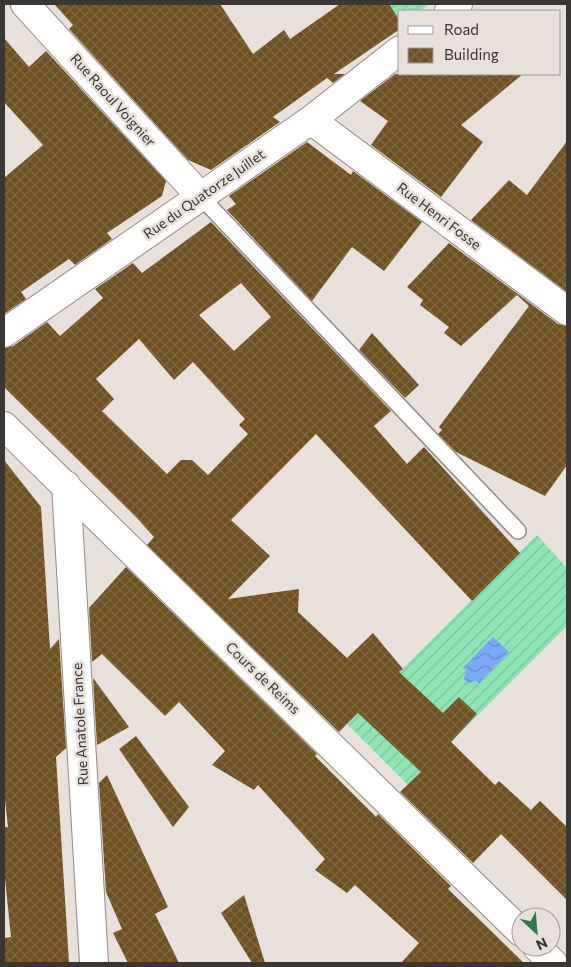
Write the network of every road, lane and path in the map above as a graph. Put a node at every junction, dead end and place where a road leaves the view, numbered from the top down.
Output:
1 (24, 4) edge
2 (398, 52) edge
3 (311, 120) junction
4 (201, 196) junction
5 (567, 311) edge
6 (4, 332) edge
7 (4, 426) edge
8 (66, 485) junction
9 (518, 531) dead end
10 (511, 922) edge
11 (94, 963) edge

1 - 4 street, Rue Raoul Voignier
2 - 3 street, Rue du Quatorze Juillet
3 - 4 street, Rue du Quatorze Juillet
3 - 5 street, Rue Henri Fosse
4 - 6 street, Rue du Quatorze Juillet
4 - 9 lane
7 - 8 street, Cours de Reims
8 - 10 street, Cours de Reims
8 - 11 street, Rue Anatole France

